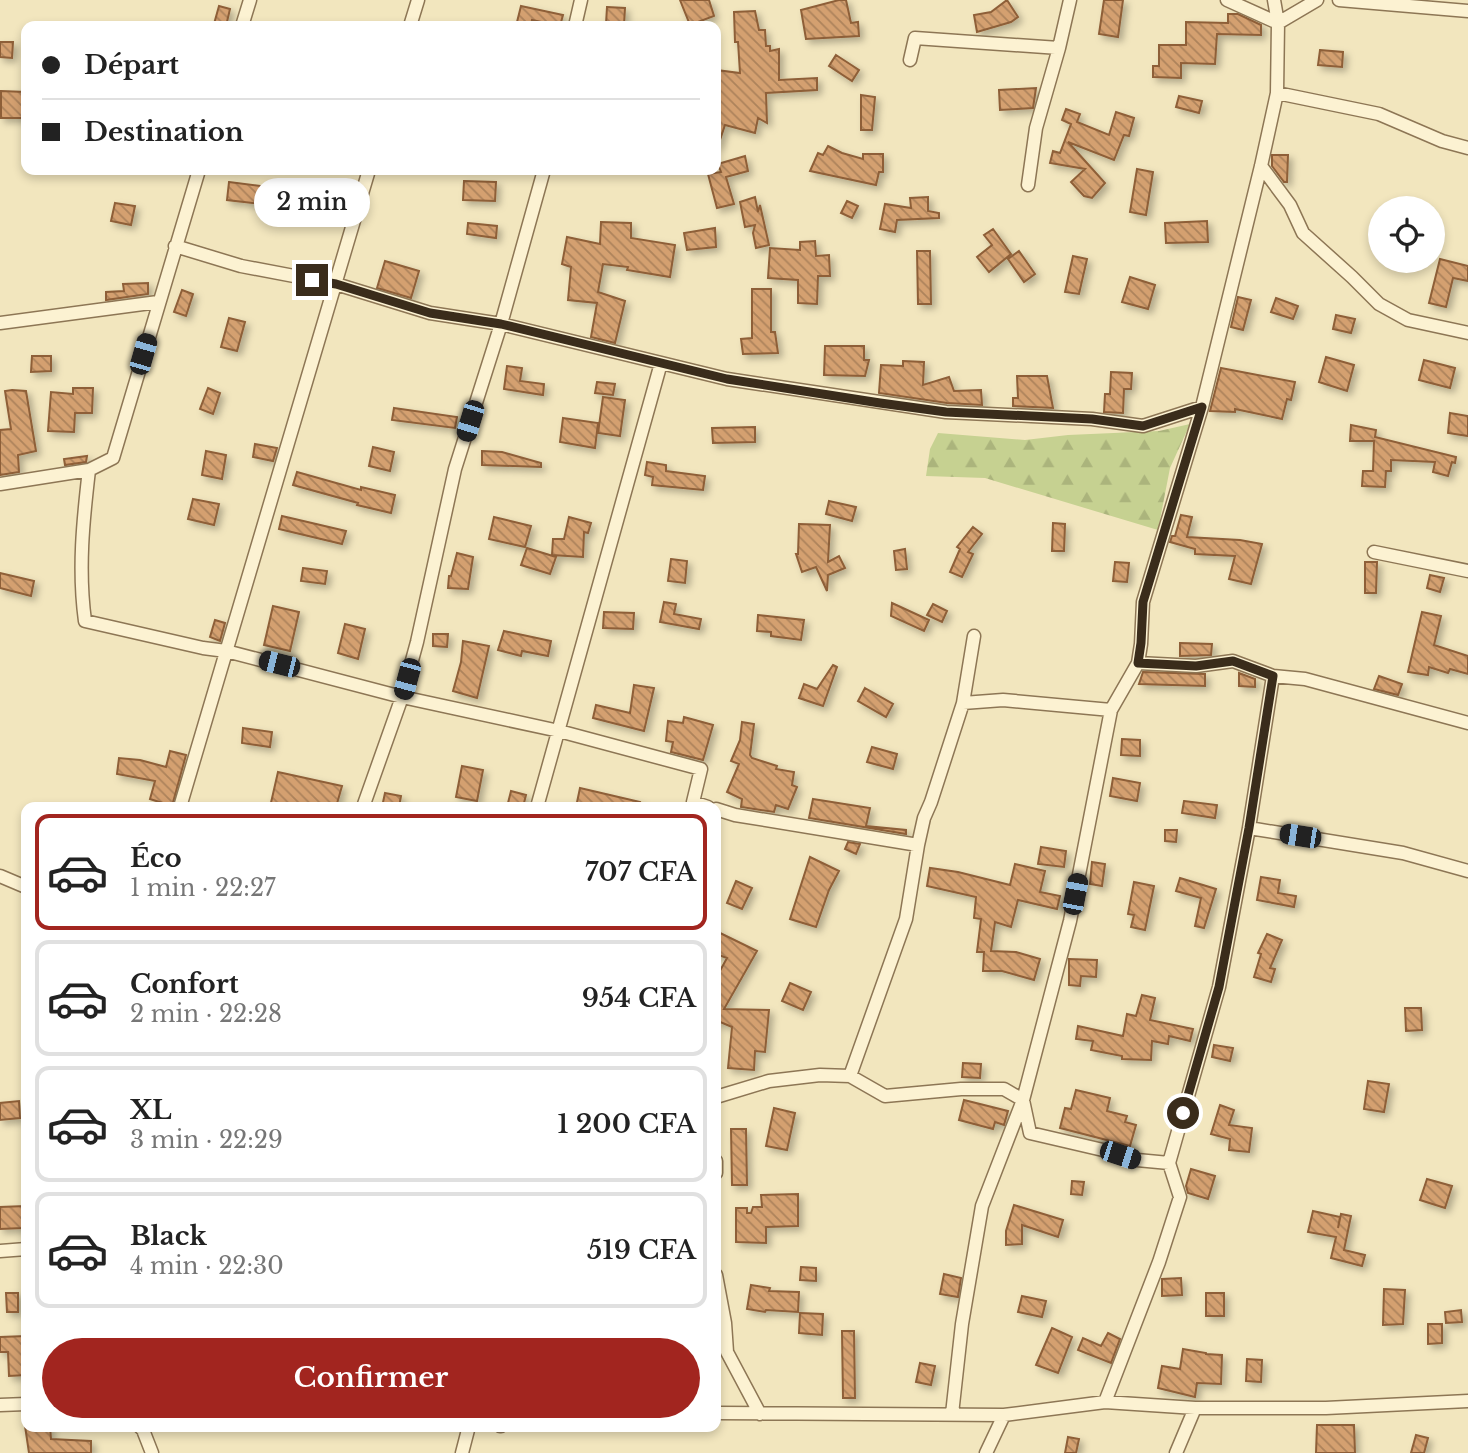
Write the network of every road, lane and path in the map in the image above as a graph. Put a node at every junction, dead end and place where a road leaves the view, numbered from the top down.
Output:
1 (250, 0) edge
2 (418, 0) edge
3 (581, 0) edge
4 (1070, 0) edge
5 (1227, 0) edge
6 (1274, 0) edge
7 (1317, 0) edge
8 (1339, 0) edge
9 (1468, 11) edge
10 (244, 21) edge
11 (412, 21) edge
12 (576, 21) edge
13 (1278, 23) junction
14 (1059, 48) junction
15 (910, 60) dead end
16 (1277, 93) junction
17 (1468, 148) edge
18 (1261, 166) junction
19 (197, 175) edge
20 (368, 175) edge
21 (543, 175) edge
22 (1028, 185) dead end
23 (175, 246) junction
24 (336, 284) junction
25 (158, 302) junction
26 (0, 323) edge
27 (501, 324) junction
28 (1468, 333) edge
29 (661, 363) junction
30 (1202, 407) junction
31 (89, 470) junction
32 (0, 484) edge
33 (1374, 552) dead end
34 (1468, 571) edge
35 (974, 636) dead end
36 (226, 651) junction
37 (1138, 663) junction
38 (1273, 676) junction
39 (402, 697) junction
40 (963, 703) junction
41 (1111, 710) junction
42 (1468, 723) edge
43 (559, 731) junction
44 (181, 802) edge
45 (365, 802) edge
46 (538, 802) edge
47 (693, 802) edge
48 (721, 811) edge
49 (1249, 828) junction
50 (918, 845) junction
51 (1468, 871) edge
52 (0, 876) edge
53 (21, 885) edge
54 (850, 1076) junction
55 (721, 1095) edge
56 (1023, 1100) junction
57 (1169, 1163) junction
58 (21, 1249) edge
59 (0, 1251) edge
60 (721, 1302) edge
61 (1468, 1401) edge
62 (1105, 1402) junction
63 (21, 1404) edge
64 (0, 1405) edge
65 (1195, 1408) junction
66 (721, 1413) edge
67 (760, 1414) junction
68 (952, 1414) junction
69 (1004, 1415) junction
70 (144, 1432) edge
71 (467, 1432) edge
72 (152, 1453) edge
73 (462, 1453) edge
74 (986, 1453) edge
75 (1176, 1453) edge

1 - 10 street
2 - 11 street
3 - 12 street
4 - 14 street
5 - 13 street
6 - 13 street
7 - 13 street
8 - 9 street
13 - 16 street
14 - 15 street
14 - 22 street
16 - 17 street
16 - 18 street
18 - 28 street
18 - 30 street
19 - 23 street
20 - 24 street
21 - 27 street
23 - 24 street
23 - 25 street
24 - 27 street
24 - 36 street
25 - 26 street
25 - 31 street
27 - 29 street
27 - 39 street
29 - 30 street
29 - 43 street
30 - 37 street
31 - 32 street
31 - 36 street
33 - 34 street
35 - 40 street
36 - 39 street
36 - 44 street
37 - 38 street
37 - 41 street
38 - 42 street
38 - 49 street
39 - 43 street
39 - 45 street
40 - 41 street
40 - 50 street
41 - 56 street
43 - 46 street
43 - 47 street
48 - 50 street
49 - 51 street
49 - 57 street
50 - 54 street
52 - 53 street
54 - 55 street
54 - 56 street
56 - 57 street
56 - 68 street
57 - 62 street
58 - 59 street
60 - 67 street
61 - 65 street
62 - 65 street
62 - 69 street
63 - 64 street
65 - 75 street
66 - 67 street
67 - 68 street
68 - 69 street
69 - 74 street
70 - 72 street
71 - 73 street

